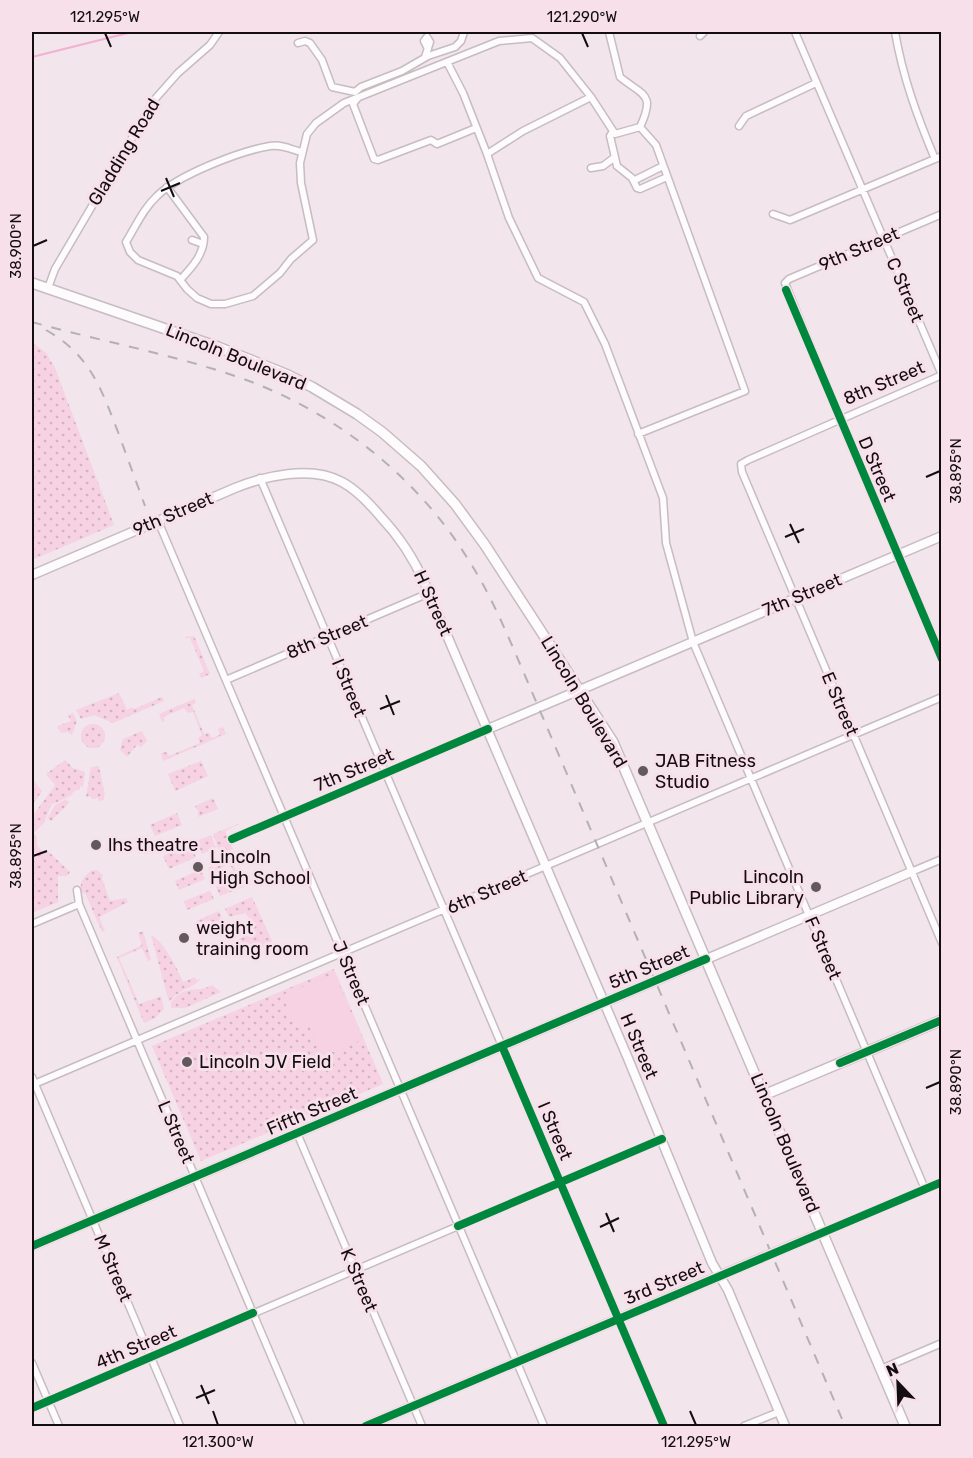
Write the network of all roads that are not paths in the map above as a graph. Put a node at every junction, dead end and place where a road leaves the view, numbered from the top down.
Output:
1 (219, 32) edge
2 (464, 32) edge
3 (609, 32) edge
4 (795, 32) edge
5 (895, 32) edge
6 (298, 43) dead end
7 (428, 49) dead end
8 (425, 58) junction
9 (447, 62) junction
10 (816, 83) junction
11 (356, 95) junction
12 (591, 97) junction
13 (739, 126) dead end
14 (476, 128) junction
15 (640, 128) junction
16 (613, 131) junction
17 (301, 152) junction
18 (487, 154) junction
19 (615, 157) junction
20 (938, 158) edge
21 (663, 166) junction
22 (591, 168) dead end
23 (667, 177) junction
24 (634, 180) junction
25 (167, 187) junction
26 (862, 189) junction
27 (773, 214) dead end
28 (942, 214) edge
29 (883, 239) junction
30 (192, 240) dead end
31 (203, 244) junction
32 (180, 280) junction
33 (32, 283) edge
34 (48, 288) junction
35 (786, 290) joint
36 (942, 375) edge
37 (840, 419) junction
38 (638, 434) junction
39 (741, 464) joint
40 (320, 476) joint
41 (260, 478) junction
42 (158, 521) junction
43 (942, 536) edge
44 (897, 555) junction
45 (32, 575) edge
46 (429, 593) junction
47 (795, 598) junction
48 (328, 637) junction
49 (693, 642) junction
50 (942, 659) edge
51 (226, 680) junction
52 (580, 690) junction
53 (942, 698) edge
54 (488, 729) junction
55 (853, 735) junction
56 (386, 773) junction
57 (751, 779) junction
58 (284, 816) junction
59 (648, 823) junction
60 (232, 839) dead end
61 (942, 859) edge
62 (546, 867) junction
63 (911, 872) junction
64 (77, 890) dead end
65 (79, 904) junction
66 (444, 910) junction
67 (809, 915) junction
68 (32, 924) edge
69 (942, 943) edge
70 (342, 953) junction
71 (706, 959) junction
72 (603, 1002) junction
73 (942, 1020) edge
74 (136, 1040) junction
75 (502, 1046) junction
76 (867, 1051) junction
77 (32, 1082) edge
78 (400, 1090) junction
79 (764, 1095) junction
80 (297, 1134) junction
81 (662, 1139) junction
82 (195, 1177) junction
83 (942, 1182) edge
84 (560, 1183) junction
85 (925, 1189) junction
86 (93, 1220) junction
87 (458, 1226) junction
88 (823, 1232) junction
89 (32, 1246) edge
90 (355, 1270) junction
91 (720, 1276) junction
92 (253, 1313) junction
93 (619, 1319) junction
94 (942, 1343) edge
95 (151, 1357) junction
96 (516, 1362) junction
97 (32, 1363) edge
98 (881, 1369) junction
99 (48, 1401) junction
100 (413, 1406) junction
101 (32, 1408) edge
102 (779, 1412) junction
103 (59, 1426) edge
104 (180, 1426) edge
105 (301, 1426) edge
106 (366, 1426) edge
107 (422, 1426) edge
108 (544, 1426) edge
109 (664, 1426) edge
110 (744, 1426) edge
111 (785, 1426) edge
112 (906, 1426) edge

1 - 34 street, Gladding Road
2 - 8 street
3 - 15 street
4 - 10 street, C Street
5 - 20 street
6 - 11 street
7 - 8 street
8 - 11 street
9 - 11 street
9 - 12 street
9 - 14 street, F Street
10 - 13 street
10 - 26 street, C Street
11 - 14 street
11 - 17 street
12 - 16 street
12 - 18 street
14 - 18 street, F Street
15 - 16 street
15 - 21 street
16 - 19 street
17 - 25 street
17 - 32 street
18 - 38 street, F Street
19 - 22 street
19 - 24 street
20 - 26 street
21 - 23 street
21 - 24 street
23 - 24 street
23 - 38 street
25 - 31 street
25 - 32 street
26 - 27 street
26 - 29 street, C Street
28 - 29 street, 9th Street
29 - 35 street, 9th Street
29 - 36 street, C Street
30 - 31 street
31 - 32 street
33 - 34 main road, Lincoln Boulevard
34 - 52 main road, Lincoln Boulevard
35 - 37 street, D Street
36 - 37 street, 8th Street
37 - 39 street, 8th Street
37 - 44 street, D Street
38 - 49 street, F Street
39 - 47 street, E Street
40 - 41 street, 9th Street
40 - 46 street, H Street
41 - 42 street, 9th Street
41 - 48 street, I Street
42 - 45 street, 9th Street
42 - 51 street, J Street
43 - 44 street, 7th Street
44 - 47 street, 7th Street
44 - 50 street, D Street
46 - 48 street, 8th Street
46 - 54 street, H Street
47 - 49 street, 7th Street
47 - 55 street, E Street
48 - 51 street, 8th Street
48 - 56 street, I Street
49 - 52 street, 7th Street
49 - 57 street, F Street
51 - 58 street, J Street
52 - 54 street, 7th Street
52 - 59 main road, Lincoln Boulevard
53 - 55 street, 6th Street
54 - 56 street, 7th Street
54 - 62 street, H Street
55 - 57 street, 6th Street
55 - 63 street, E Street
56 - 58 street, 7th Street
56 - 66 street, I Street
57 - 59 street, 6th Street
57 - 67 street, F Street
58 - 60 street, 7th Street
58 - 70 street, J Street
59 - 62 street, 6th Street
59 - 71 main road, Lincoln Boulevard
61 - 63 street, 5th Street
62 - 66 street, 6th Street
62 - 72 street, H Street
63 - 67 street, 5th Street
63 - 69 street, E Street
64 - 65 street, L Street
65 - 68 street
65 - 74 street, L Street
66 - 70 street, 6th Street
66 - 75 street, I Street
67 - 71 street, 5th Street
67 - 76 street, F Street
70 - 74 street, 6th Street
70 - 78 street, J Street
71 - 72 street, 5th Street
71 - 79 main road, Lincoln Boulevard
72 - 75 street, Fifth Street
72 - 81 street, H Street
73 - 76 main road
74 - 77 street, 6th Street
74 - 82 street, L Street
75 - 78 street, Fifth Street
75 - 84 street, I Street
76 - 79 main road
76 - 85 street, F Street
77 - 86 street, M Street
78 - 80 street, Fifth Street
78 - 87 street, J Street
79 - 88 main road, Lincoln Boulevard
80 - 82 street, Fifth Street
80 - 90 street, K Street
81 - 84 street, 4th Street
81 - 91 street, H Street
82 - 86 street, Fifth Street
82 - 92 street, L Street
83 - 85 street, 3rd Street
84 - 87 street, 4th Street
84 - 93 street, I Street
85 - 88 street, 3rd Street
86 - 89 street, Fifth Street
86 - 95 street, M Street
87 - 90 street, 4th Street
87 - 96 street, J Street
88 - 91 street, 3rd Street
88 - 98 main road, Lincoln Boulevard
90 - 92 street, 4th Street
90 - 100 street, K Street
91 - 93 street, 3rd Street
91 - 102 street, H Street
92 - 95 street, 4th Street
92 - 105 street, L Street
93 - 96 street, 3rd Street
93 - 109 street, I Street
94 - 98 street
95 - 99 street, 4th Street
95 - 104 street, M Street
96 - 100 street, 3rd Street
96 - 108 street, J Street
97 - 99 street
98 - 112 main road, Lincoln Boulevard
99 - 101 street, 4th Street
99 - 103 street
100 - 106 street, 3rd Street
100 - 107 street, K Street
102 - 110 street
102 - 111 street, H Street

